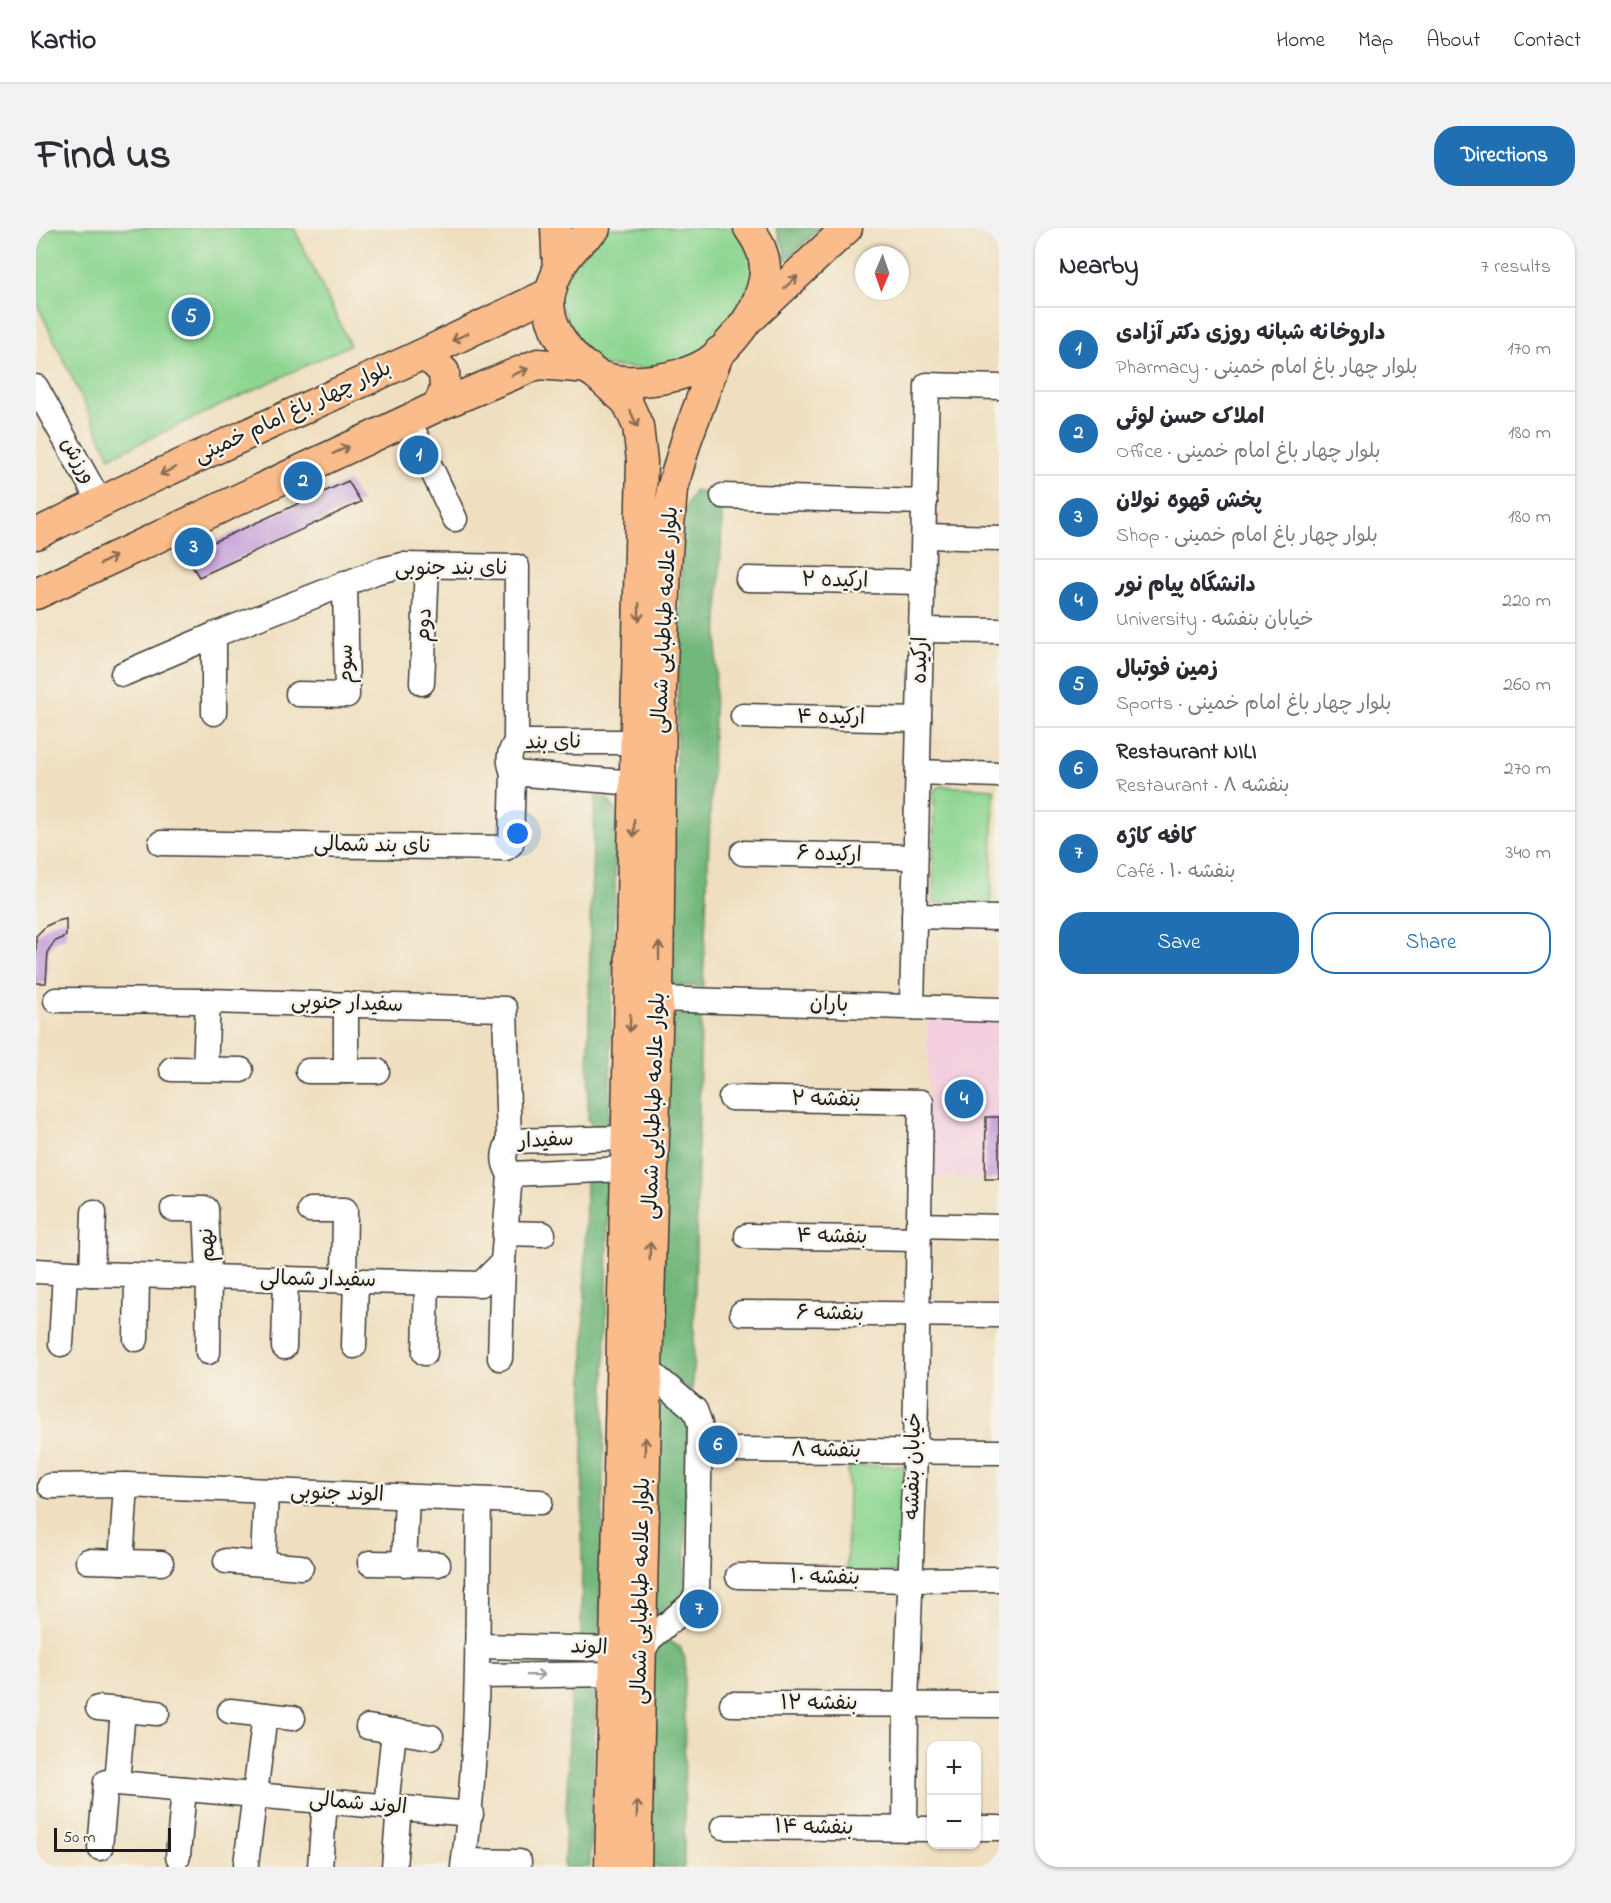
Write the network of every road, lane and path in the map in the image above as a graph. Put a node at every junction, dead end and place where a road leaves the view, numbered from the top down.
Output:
1 (556, 228) edge
2 (595, 228) edge
3 (750, 228) edge
4 (847, 228) edge
5 (554, 282) junction
6 (747, 321) junction
7 (719, 352) junction
8 (421, 355) junction
9 (593, 371) junction
10 (999, 387) edge
11 (39, 398) edge
12 (438, 405) junction
13 (408, 419) junction
14 (723, 495) dead end
15 (925, 501) junction
16 (101, 504) junction
17 (455, 519) dead end
18 (44, 531) edge
19 (924, 536) junction
20 (999, 538) edge
21 (428, 566) junction
22 (81, 573) junction
23 (748, 579) dead end
24 (922, 582) junction
25 (345, 583) junction
26 (36, 584) edge
27 (36, 594) edge
28 (921, 630) junction
29 (999, 632) edge
30 (214, 635) junction
31 (123, 674) dead end
32 (422, 683) dead end
33 (298, 694) dead end
34 (214, 713) dead end
35 (743, 716) dead end
36 (919, 720) junction
37 (516, 742) junction
38 (636, 742) junction
39 (918, 772) junction
40 (513, 773) junction
41 (999, 775) edge
42 (635, 783) junction
43 (161, 843) dead end
44 (743, 853) dead end
45 (915, 857) junction
46 (914, 916) junction
47 (999, 918) edge
48 (658, 999) junction
49 (56, 1000) dead end
50 (208, 1001) junction
51 (346, 1005) junction
52 (912, 1007) junction
53 (999, 1010) edge
54 (171, 1069) dead end
55 (205, 1069) junction
56 (241, 1070) dead end
57 (308, 1071) dead end
58 (346, 1071) junction
59 (377, 1071) dead end
60 (731, 1098) dead end
61 (921, 1102) joint
62 (626, 1138) junction
63 (509, 1141) junction
64 (626, 1169) junction
65 (510, 1174) junction
66 (173, 1209) dead end
67 (310, 1210) dead end
68 (94, 1212) dead end
69 (999, 1227) edge
70 (918, 1232) junction
71 (505, 1233) junction
72 (543, 1234) dead end
73 (747, 1236) dead end
74 (503, 1262) junction
75 (36, 1271) edge
76 (65, 1273) junction
77 (92, 1274) junction
78 (137, 1276) junction
79 (209, 1277) junction
80 (286, 1280) junction
81 (350, 1281) junction
82 (427, 1283) junction
83 (742, 1313) dead end
84 (917, 1315) junction
85 (999, 1315) edge
86 (136, 1339) dead end
87 (62, 1344) dead end
88 (354, 1346) dead end
89 (284, 1347) dead end
90 (208, 1352) dead end
91 (425, 1353) dead end
92 (500, 1358) dead end
93 (647, 1369) junction
94 (738, 1450) dead end
95 (915, 1452) junction
96 (999, 1452) edge
97 (126, 1485) junction
98 (50, 1486) dead end
99 (266, 1491) junction
100 (407, 1497) junction
101 (479, 1500) junction
102 (540, 1502) dead end
103 (88, 1561) dead end
104 (226, 1561) dead end
105 (121, 1562) junction
106 (161, 1563) dead end
107 (263, 1563) junction
108 (370, 1563) dead end
109 (404, 1564) junction
110 (438, 1564) dead end
111 (302, 1567) dead end
112 (738, 1576) dead end
113 (999, 1579) edge
114 (911, 1580) junction
115 (477, 1646) junction
116 (623, 1659) junction
117 (478, 1676) junction
118 (732, 1704) dead end
119 (906, 1705) junction
120 (999, 1705) edge
121 (98, 1708) dead end
122 (123, 1710) junction
123 (230, 1711) dead end
124 (157, 1713) dead end
125 (265, 1715) junction
126 (293, 1718) dead end
127 (368, 1727) dead end
128 (394, 1731) junction
129 (430, 1737) dead end
130 (112, 1782) junction
131 (184, 1789) junction
132 (255, 1795) junction
133 (325, 1802) junction
134 (392, 1808) junction
135 (471, 1814) junction
136 (723, 1827) dead end
137 (981, 1828) edge
138 (999, 1828) edge
139 (905, 1829) junction
140 (927, 1829) edge
141 (100, 1848) dead end
142 (178, 1856) dead end
143 (519, 1862) dead end
144 (246, 1864) dead end
145 (464, 1864) edge
146 (320, 1867) edge
147 (394, 1867) edge
148 (610, 1867) edge
149 (636, 1867) edge

1 - 5 main road, بلوار علامه طباطبایی شمالی
2 - 5 main road
3 - 6 main road
6 -> 4 main road
5 -> 8 main road, بلوار چهار باغ امام خمینی
5 - 9 main road, بلوار علامه طباطبایی شمالی
6 - 7 main road
7 - 9 main road
48 -> 7 main road, بلوار علامه طباطبایی شمالی
8 - 12 main road
8 -> 16 main road, بلوار چهار باغ امام خمینی
12 -> 9 main road
9 -> 38 main road, بلوار علامه طباطبایی شمالی
10 - 15 street, ارکیده
11 - 16 street, ورزش
12 - 13 main road
13 - 17 street
22 -> 13 main road
14 - 15 street
15 - 19 street, ارکیده
16 - 18 main road, بلوار چهار باغ امام خمینی
19 - 20 street
19 - 24 street, ارکیده
21 - 25 street, نای بند جنوبی
21 - 32 street, دوم
21 - 37 street, نای بند جنوبی
22 - 26 main road
22 - 27 main road
23 - 24 street, ارکیده ۲
24 - 28 street, ارکیده
25 - 30 street, نای بند جنوبی
25 - 33 street, سوم
28 - 29 street
28 - 36 street, ارکیده
30 - 31 street, نای بند جنوبی
30 - 34 street
35 - 36 street, ارکیده ۴
36 - 39 street, ارکیده
37 - 38 street, نای بند
37 - 40 street, نای بند
38 - 42 main road, بلوار علامه طباطبایی شمالی
39 - 41 street
39 - 45 street, ارکیده
40 - 42 street, نای بند
40 - 43 street, نای بند شمالی
42 -> 62 main road, بلوار علامه طباطبایی شمالی
44 - 45 street, ارکیده ۶
45 - 46 street, ارکیده
46 - 47 street
46 - 52 street, ارکیده
48 - 52 street, باران
93 -> 48 main road, بلوار علامه طباطبایی شمالی
49 - 50 street, سفیدار جنوبی
50 - 51 street, سفیدار جنوبی
50 - 55 street
51 - 58 street
51 - 63 street, سفیدار جنوبی
52 - 53 street, باران
54 - 55 street
55 - 56 street
57 - 58 street
58 - 59 street
60 - 61 street, بنفشه ۲
61 - 70 street, خیابان بنفشه
62 - 63 street, سفیدار
62 - 64 main road, بلوار علامه طباطبایی شمالی
63 - 65 street, سفیدار
64 - 65 street, سفیدار
64 - 116 main road, بلوار علامه طباطبایی شمالی
65 - 71 street
66 - 79 street, نهم
67 - 81 street
68 - 77 street
69 - 70 street, بنفشه ۴
70 - 73 street, بنفشه ۴
70 - 84 street, خیابان بنفشه
71 - 72 street
71 - 74 street
74 - 82 street, سفیدار شمالی
74 - 92 street
75 - 76 street, سفیدار شمالی
76 - 77 street, سفیدار شمالی
76 - 87 street
77 - 78 street, سفیدار شمالی
78 - 79 street, سفیدار شمالی
78 - 86 street
79 - 80 street, سفیدار شمالی
79 - 90 street
80 - 81 street, سفیدار شمالی
80 - 89 street
81 - 82 street, سفیدار شمالی
81 - 88 street
82 - 91 street
83 - 84 street, بنفشه ۶
84 - 85 street, بنفشه ۶
84 - 95 street, خیابان بنفشه
116 -> 93 main road, بلوار علامه طباطبایی شمالی
93 - 116 street
94 - 95 street, بنفشه ۸
95 - 96 street, بنفشه ۸
95 - 114 street, خیابان بنفشه
97 - 98 street, الوند جنوبی
97 - 99 street, الوند جنوبی
97 - 105 street
99 - 100 street, الوند جنوبی
99 - 107 street
100 - 101 street, الوند جنوبی
100 - 109 street
101 - 102 street
101 - 115 street
103 - 105 street
104 - 107 street
105 - 106 street
107 - 111 street
108 - 109 street
109 - 110 street
112 - 114 street, بنفشه ۱۰
113 - 114 street, بنفشه ۱۰
114 - 119 street, خیابان بنفشه
115 - 116 street, الوند
115 - 117 street
117 -> 116 street, الوند
116 - 148 main road, بلوار علامه طباطبایی شمالی
149 -> 116 main road, بلوار علامه طباطبایی شمالی
117 - 135 street
118 - 119 street, بنفشه ۱۲
119 - 120 street, بنفشه ۱۲
119 - 139 street, خیابان بنفشه
121 - 122 street
122 - 124 street
122 - 130 street
123 - 125 street
125 - 126 street
125 - 132 street
127 - 128 street
128 - 129 street
128 - 134 street
130 - 131 street, الوند شمالی
130 - 141 street
131 - 132 street, الوند شمالی
131 - 142 street
132 - 133 street, الوند شمالی
132 - 144 street
133 - 134 street, الوند شمالی
133 - 146 street
134 - 135 street, الوند شمالی
134 - 147 street
135 - 145 street
136 - 139 street, بنفشه ۱۴
137 - 138 street
139 - 140 street, بنفشه ۱۴
143 - 145 street

